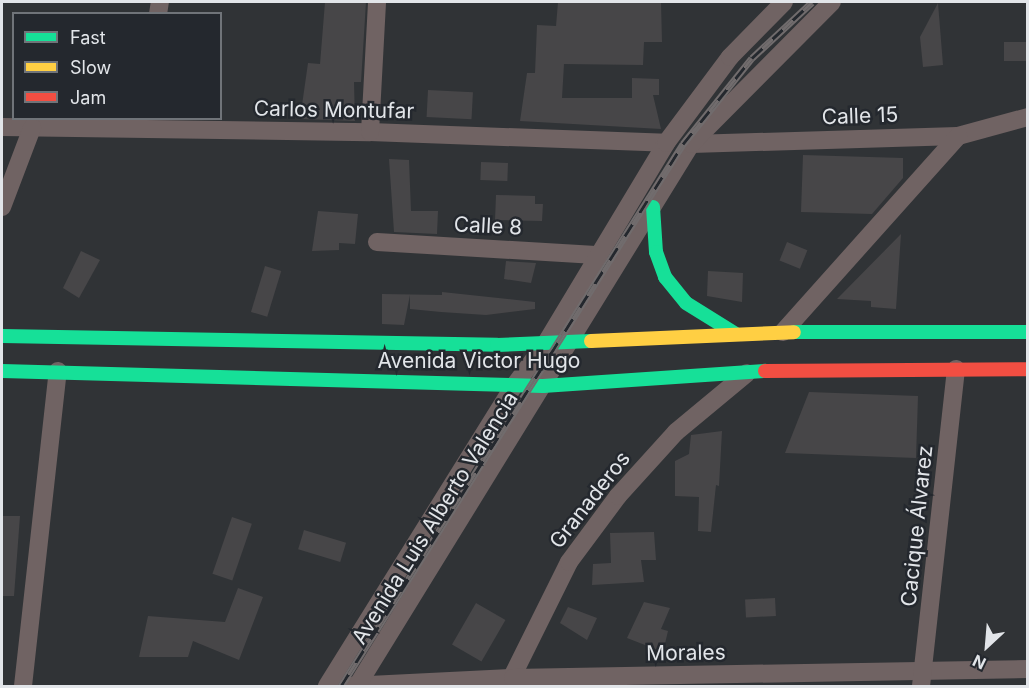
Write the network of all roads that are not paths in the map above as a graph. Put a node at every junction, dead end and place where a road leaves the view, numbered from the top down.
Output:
1 (377, 2) edge
2 (784, 2) edge
3 (832, 2) edge
4 (1028, 117) edge
5 (135, 124) edge
6 (2, 127) edge
7 (32, 128) junction
8 (370, 132) junction
9 (958, 136) junction
10 (666, 143) junction
11 (691, 144) junction
12 (2, 207) edge
13 (653, 207) junction
14 (377, 242) dead end
15 (596, 255) junction
16 (783, 332) junction
17 (1028, 332) edge
18 (736, 334) junction
19 (2, 336) edge
20 (573, 342) junction
21 (546, 343) junction
22 (956, 369) junction
23 (1028, 369) edge
24 (58, 370) junction
25 (2, 371) edge
26 (749, 371) junction
27 (514, 386) junction
28 (543, 386) junction
29 (1028, 669) edge
30 (923, 678) edge
31 (678, 681) edge
32 (510, 682) edge
33 (354, 686) edge
34 (23, 687) edge
35 (327, 687) edge

1 - 8 street
2 - 10 street, Avenida Luis Alberto Valencia
3 - 11 street, Avenida Luis Alberto Valencia
4 - 9 street, Calle 15
5 - 7 street, Carlos Montufar
5 - 8 street, Carlos Montufar
6 - 7 street, Carlos Montufar
7 - 12 street
8 - 10 street, Carlos Montufar
9 - 11 street, Calle 15
9 - 16 street
10 - 15 street, Avenida Luis Alberto Valencia
11 - 13 street, Avenida Luis Alberto Valencia
13 - 18 main road
13 - 20 street, Avenida Luis Alberto Valencia
14 - 15 street, Calle 8
15 - 21 street, Avenida Luis Alberto Valencia
16 - 17 main road, Avenida Victor Hugo
16 - 18 main road, Avenida Victor Hugo
18 - 20 main road, Avenida Victor Hugo
19 - 21 main road, Avenida Victor Hugo
20 - 21 main road, Avenida Victor Hugo
20 - 28 street, Avenida Luis Alberto Valencia
21 - 27 street, Avenida Luis Alberto Valencia
22 - 23 main road, Avenida Victor Hugo
22 - 26 main road, Avenida Victor Hugo
22 - 30 street, Cacique Álvarez
24 - 25 main road, Avenida Victor Hugo
24 - 27 main road, Avenida Victor Hugo
24 - 34 street
26 - 28 main road, Avenida Victor Hugo
26 - 32 street, Granaderos
27 - 28 main road, Avenida Victor Hugo
27 - 35 street, Avenida Luis Alberto Valencia
28 - 33 street, Avenida Luis Alberto Valencia
29 - 30 street, Morales
30 - 31 street, Morales
31 - 32 street, Morales
32 - 33 street, Morales

